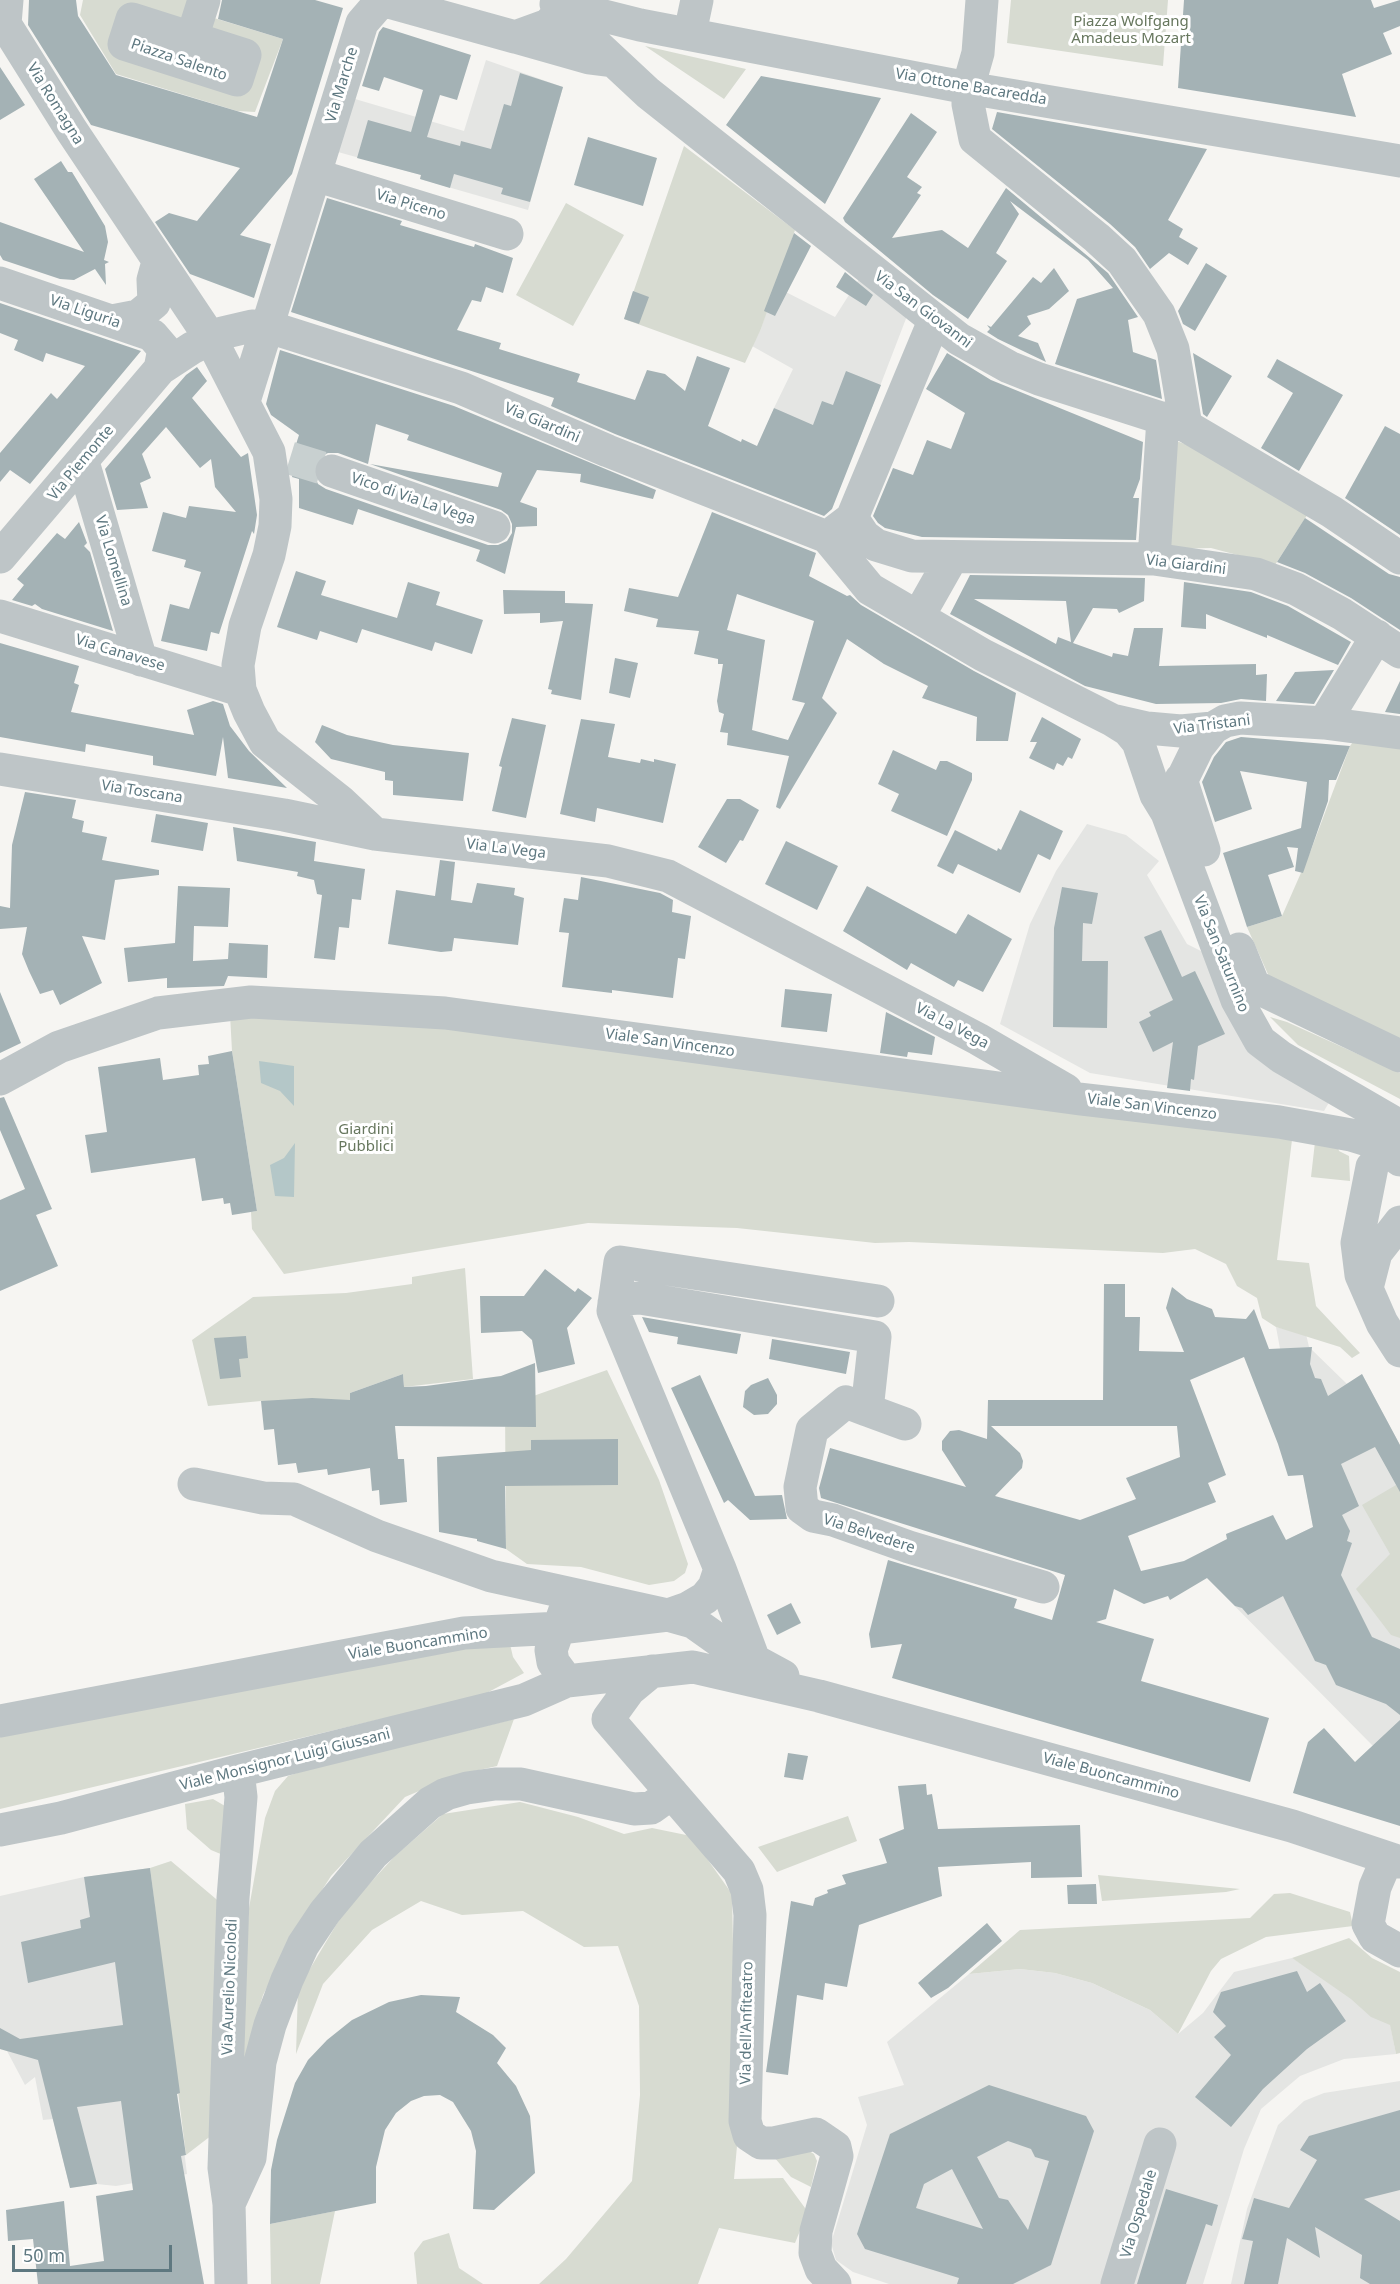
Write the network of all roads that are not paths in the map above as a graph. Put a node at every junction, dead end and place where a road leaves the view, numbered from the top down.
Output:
1 (204, 0) edge
2 (382, 0) edge
3 (697, 0) edge
4 (982, 0) edge
5 (555, 4) edge
6 (4, 15) edge
7 (690, 33) junction
8 (515, 37) junction
9 (192, 39) dead end
10 (613, 61) junction
11 (970, 80) junction
12 (1400, 161) edge
13 (315, 175) junction
14 (507, 234) dead end
15 (158, 262) junction
16 (0, 283) edge
17 (265, 320) junction
18 (112, 321) junction
19 (934, 321) junction
20 (211, 339) junction
21 (162, 359) junction
22 (244, 401) junction
23 (1174, 422) junction
24 (83, 462) junction
25 (332, 471) tunnel mouth
26 (494, 527) dead end
27 (839, 528) junction
28 (883, 548) junction
29 (0, 557) edge
30 (952, 557) junction
31 (1400, 558) edge
32 (1154, 559) junction
33 (861, 581) junction
34 (0, 616) edge
35 (929, 622) junction
36 (1393, 644) edge
37 (141, 660) junction
38 (240, 690) junction
39 (1112, 720) junction
40 (1324, 723) junction
41 (1213, 728) junction
42 (1400, 733) edge
43 (0, 769) edge
44 (300, 771) junction
45 (1181, 779) junction
46 (1167, 813) junction
47 (284, 815) junction
48 (375, 834) junction
49 (994, 1048) junction
50 (1400, 1056) edge
51 (0, 1079) edge
52 (973, 1084) junction
53 (1080, 1099) junction
54 (1400, 1126) edge
55 (1383, 1176) edge
56 (1400, 1216) edge
57 (1400, 1222) edge
58 (1388, 1245) edge
59 (1367, 1288) junction
60 (878, 1301) dead end
61 (614, 1303) junction
62 (1400, 1351) edge
63 (867, 1410) junction
64 (905, 1424) dead end
65 (194, 1484) dead end
66 (720, 1569) junction
67 (1043, 1587) dead end
68 (569, 1593) junction
69 (735, 1613) junction
70 (668, 1615) junction
71 (560, 1628) junction
72 (724, 1644) junction
73 (754, 1660) junction
74 (693, 1667) junction
75 (652, 1671) junction
76 (567, 1682) junction
77 (819, 1696) junction
78 (0, 1721) edge
79 (238, 1771) junction
80 (672, 1793) junction
81 (0, 1830) edge
82 (1394, 1860) edge
83 (1400, 1952) edge
84 (1160, 2144) dead end
85 (229, 2204) junction
86 (231, 2284) edge
87 (835, 2284) edge
88 (1117, 2284) edge

1 - 9 street, Piazza Salento
2 - 8 street, Via Marche
2 - 13 street, Via Marche
3 - 7 street
4 - 11 street
5 - 7 street, Via Ottone Bacaredda
5 - 8 street
5 - 10 street, Via San Giovanni
6 - 15 street, Via Romagna
7 - 11 street, Via Ottone Bacaredda
8 - 10 street, Via Marche
10 - 19 street, Via San Giovanni
11 - 12 street, Via Ottone Bacaredda
11 - 23 street
13 - 14 street, Via Piceno
13 - 17 street, Via Marche
15 - 17 street, Via Giardini
15 - 18 street
15 - 20 street
16 - 18 street, Via Liguria
17 - 20 street, Via Piemonte
17 - 22 street, Via Marche
17 - 27 street, Via Giardini
18 - 21 street, Via Liguria
19 - 23 street, Via San Giovanni
19 - 27 street
20 - 21 street, Via Piemonte
20 - 22 street
21 - 24 street, Via Piemonte
22 - 38 street
23 - 31 street, Via San Giovanni
23 - 32 street
24 - 29 street, Via Piemonte
24 - 37 street, Via Lomellina
25 - 26 street, Vico di Via La Vega
27 - 28 street
27 - 33 street
28 - 30 street, Via Giardini
28 - 33 street
30 - 32 street, Via Giardini
30 - 35 street
32 - 36 street, Via Giardini
33 - 35 street, Via Tristani
34 - 37 street, Via Canavese
35 - 39 street, Via Tristani
36 - 40 street
37 - 38 street, Via Canavese
38 - 44 street
39 - 41 street, Via Tristani
39 - 46 street, Via San Saturnino
40 - 41 street, Via Tristani
40 - 42 street, Via Tristani
41 - 45 street
43 - 47 street, Via Toscana
44 - 47 street
44 - 48 street
45 - 46 street
45 - 50 street, Via San Saturnino
46 - 54 street, Via San Saturnino
47 - 48 street, Via Toscana
48 - 49 street, Via La Vega
49 - 52 street
49 - 53 street, Via La Vega
51 - 52 street, Viale San Vincenzo
52 - 53 street, Viale San Vincenzo
53 - 55 street, Viale San Vincenzo
55 - 56 street, Viale San Vincenzo
55 - 59 street
57 - 58 street
58 - 59 street
59 - 62 street
60 - 61 street
61 - 63 street
61 - 66 street
63 - 64 street, Via Belvedere
63 - 67 street, Via Belvedere
65 - 68 street
66 - 69 street
66 - 70 street
68 - 70 street
68 - 71 street
69 - 72 street
69 - 73 street
70 - 71 street, Viale Buoncammino
70 - 72 street, Viale Buoncammino
71 - 76 street
71 - 78 street, Viale Buoncammino
72 - 73 street, Viale Buoncammino
72 - 74 street
73 - 77 street, Viale Buoncammino
74 - 75 street, Viale Buoncammino
74 - 77 street, Viale Buoncammino
75 - 76 street, Viale Buoncammino
75 - 80 street, Via dell'Anfiteatro
76 - 79 street, Viale Monsignor Luigi Giussani
77 - 82 street, Viale Buoncammino
79 - 81 street, Viale Monsignor Luigi Giussani
79 - 85 street, Via Aurelio Nicolodi
80 - 85 street
80 - 87 street, Via dell'Anfiteatro
82 - 83 street
84 - 88 street, Via Ospedale
85 - 86 street, Via Aurelio Nicolodi

